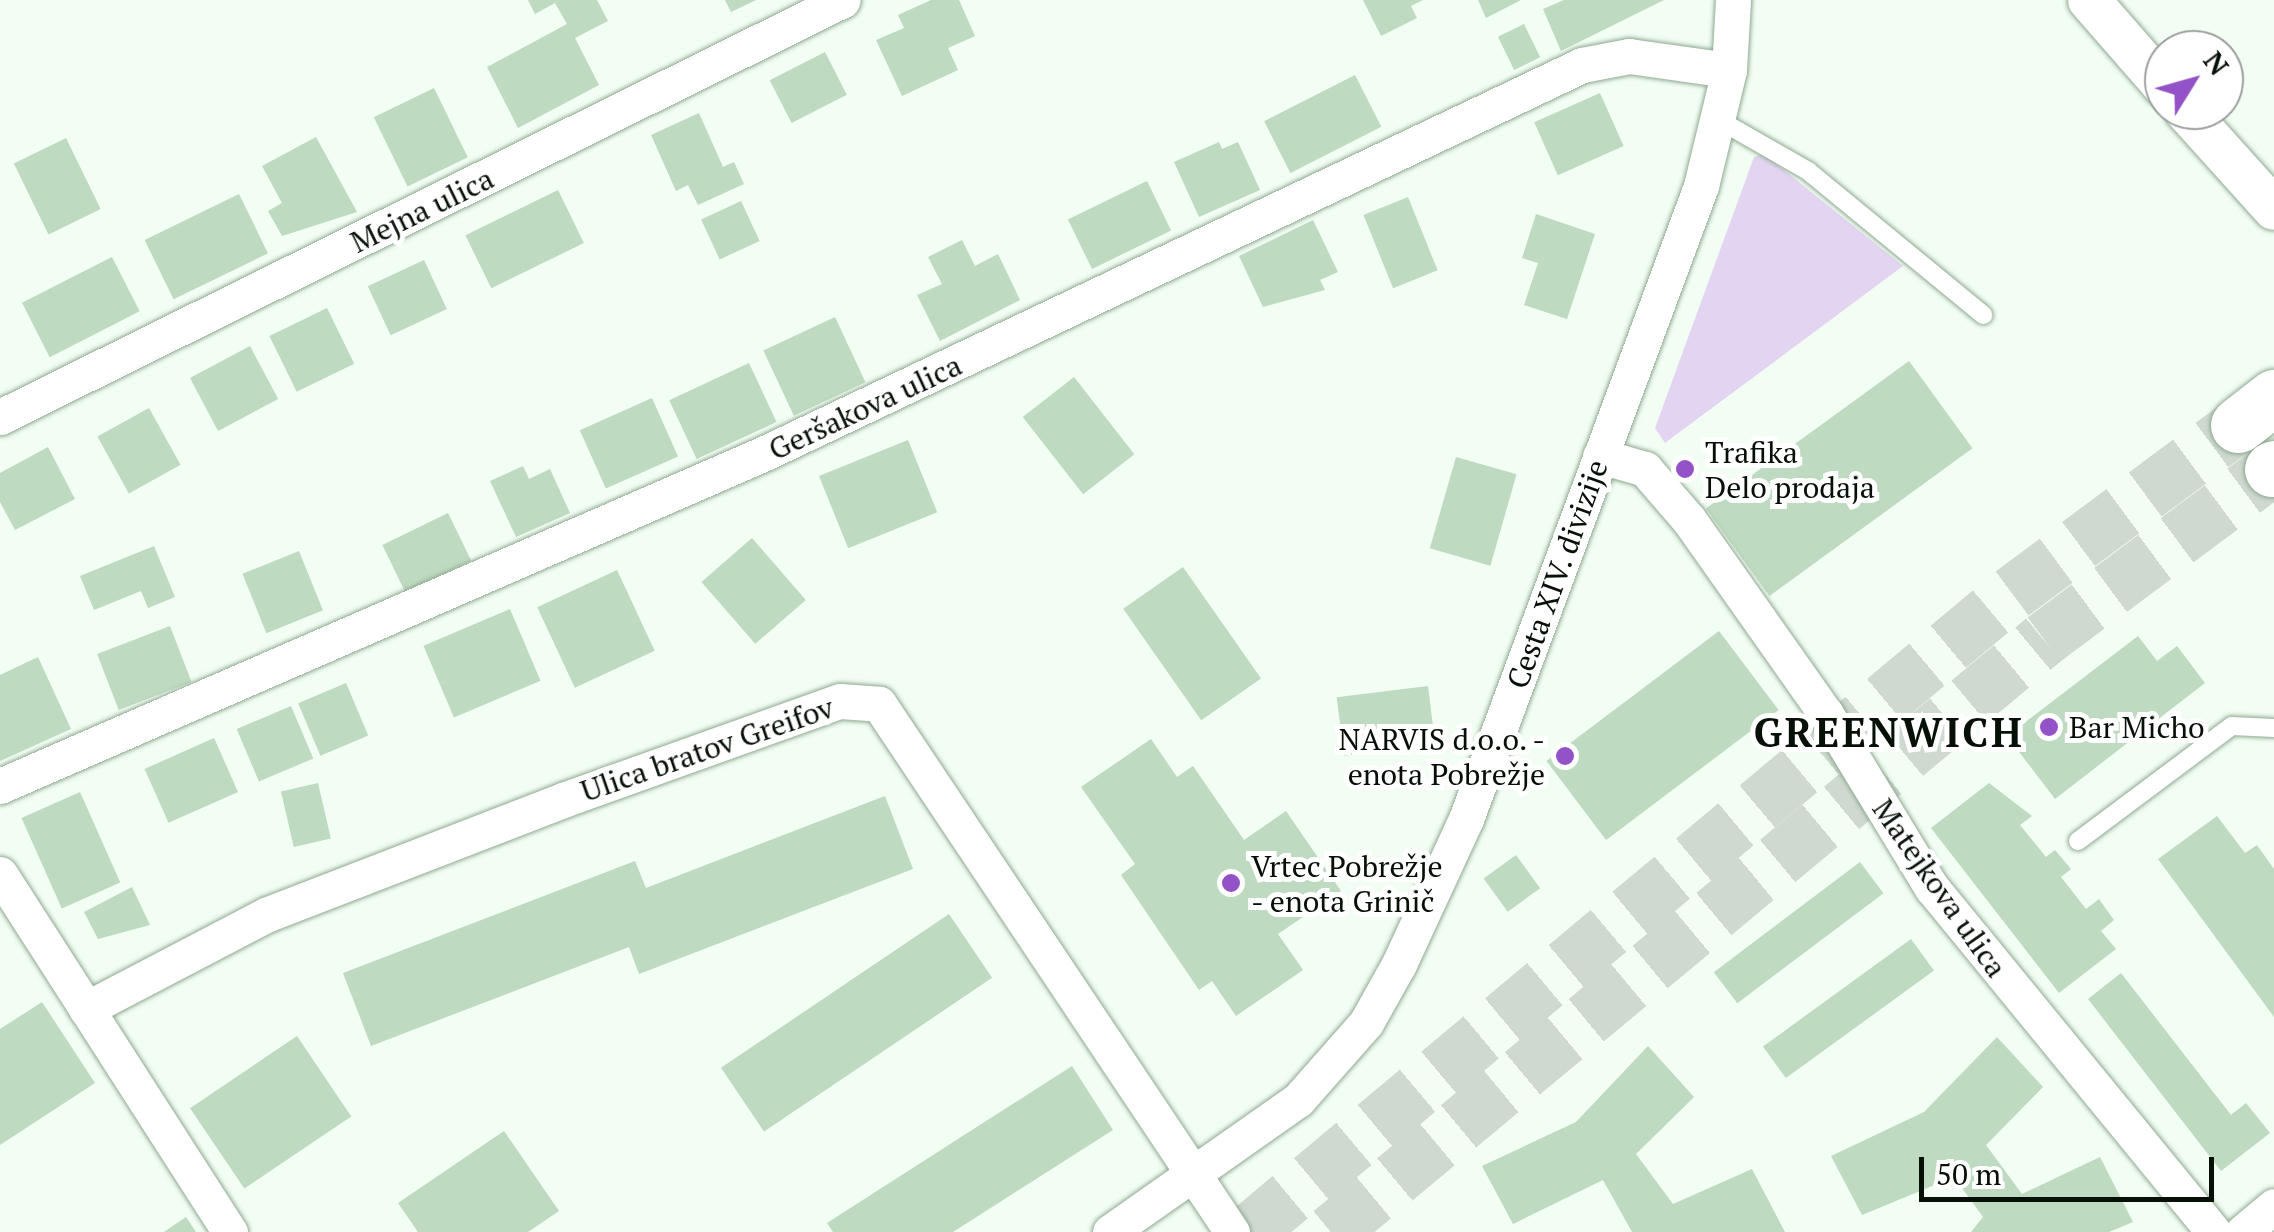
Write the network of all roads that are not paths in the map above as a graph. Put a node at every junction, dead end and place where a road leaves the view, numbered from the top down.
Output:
1 (843, 0) edge
2 (1733, 0) edge
3 (2089, 0) edge
4 (2144, 63) edge
5 (1730, 70) junction
6 (1719, 120) junction
7 (2204, 130) edge
8 (2274, 209) edge
9 (1983, 315) dead end
10 (0, 417) edge
11 (1600, 456) junction
12 (2274, 728) edge
13 (0, 786) edge
14 (2078, 841) dead end
15 (0, 874) edge
16 (86, 1009) junction
17 (1198, 1173) junction
18 (2274, 1206) edge
19 (230, 1232) edge
20 (1110, 1232) edge
21 (1232, 1232) edge
22 (2214, 1232) edge
23 (2242, 1232) edge

1 - 10 street, Mejna ulica
2 - 5 street, Cesta XIV. divizije
3 - 4 street
5 - 6 street, Cesta XIV. divizije
5 - 13 street, Geršakova ulica
6 - 9 lane
6 - 11 street, Cesta XIV. divizije
7 - 8 street
11 - 17 street, Cesta XIV. divizije
11 - 22 street, Matejkova ulica
12 - 14 lane
15 - 16 street
16 - 17 street, Ulica bratov Greifov
16 - 19 street
17 - 20 street
17 - 21 street
18 - 23 street

